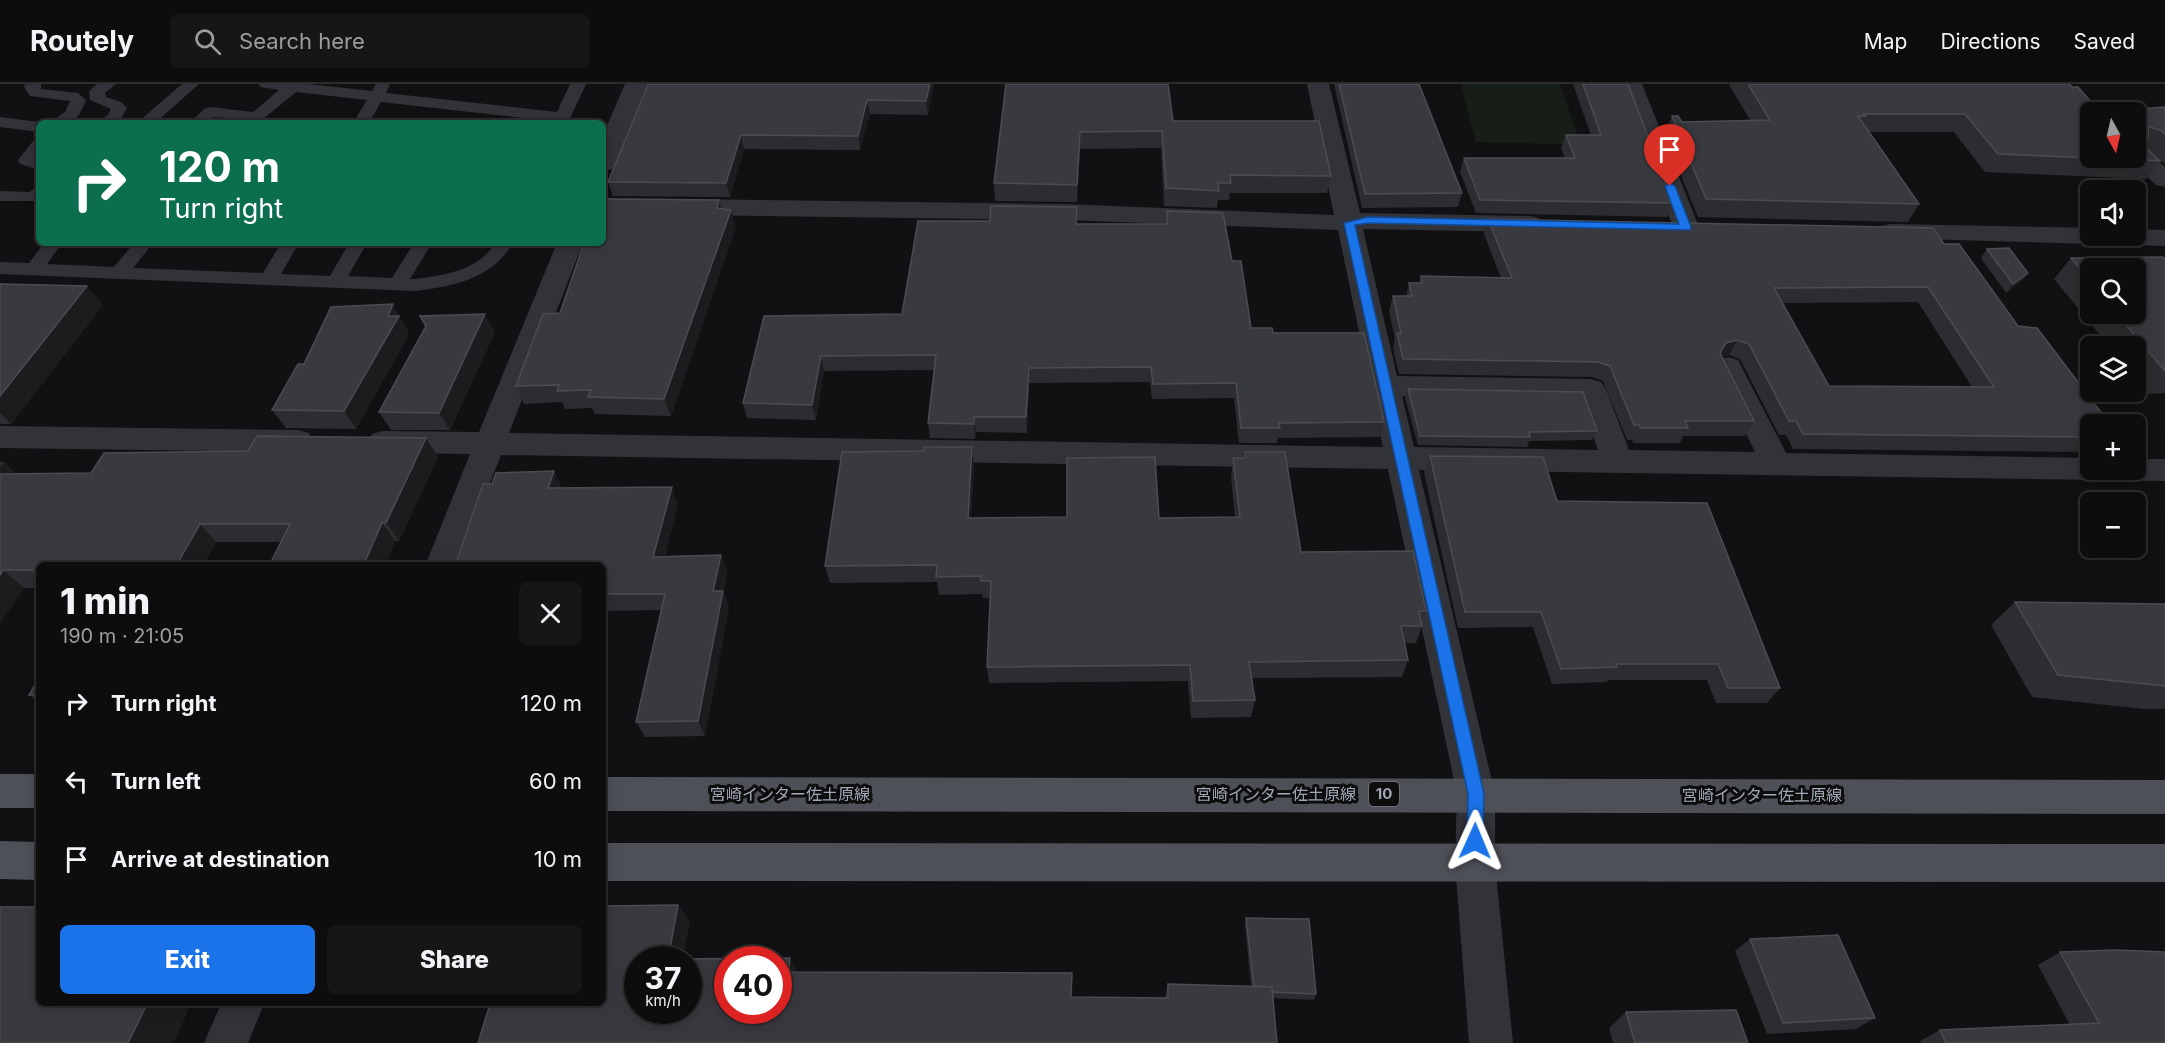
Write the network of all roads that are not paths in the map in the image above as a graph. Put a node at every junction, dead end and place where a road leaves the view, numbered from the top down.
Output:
1 (33, 84) edge
2 (108, 84) edge
3 (191, 84) edge
4 (266, 84) edge
5 (425, 84) edge
6 (558, 84) edge
7 (578, 84) edge
8 (636, 84) edge
9 (1318, 84) edge
10 (1631, 84) edge
11 (292, 87) junction
12 (343, 88) edge
13 (380, 90) edge
14 (570, 100) junction
15 (416, 101) junction
16 (499, 117) edge
17 (63, 120) edge
18 (110, 120) edge
19 (149, 120) edge
20 (201, 120) edge
21 (363, 120) edge
22 (561, 120) edge
23 (0, 122) edge
24 (36, 127) edge
25 (36, 148) edge
26 (606, 157) edge
27 (2146, 163) edge
28 (36, 164) edge
29 (2165, 180) edge
30 (36, 194) edge
31 (0, 196) edge
32 (606, 206) edge
33 (1349, 223) junction
34 (1556, 224) edge
35 (1686, 227) edge
36 (1863, 231) edge
37 (1946, 233) junction
38 (2165, 238) edge
39 (51, 246) edge
40 (141, 246) edge
41 (288, 246) edge
42 (356, 246) edge
43 (421, 246) edge
44 (502, 246) edge
45 (569, 246) edge
46 (1966, 260) edge
47 (0, 268) edge
48 (34, 269) junction
49 (118, 273) junction
50 (269, 279) junction
51 (336, 281) junction
52 (398, 284) junction
53 (1728, 367) edge
54 (1385, 386) junction
55 (382, 412) edge
56 (0, 437) edge
57 (350, 441) junction
58 (490, 443) junction
59 (1401, 458) junction
60 (1618, 462) junction
61 (1777, 465) junction
62 (2080, 469) edge
63 (2146, 470) edge
64 (2165, 470) edge
65 (443, 562) edge
66 (0, 791) edge
67 (36, 791) edge
68 (606, 794) edge
69 (1476, 794) junction
70 (2165, 797) edge
71 (0, 860) edge
72 (36, 861) edge
73 (606, 862) edge
74 (2165, 863) edge
75 (1475, 864) junction
76 (242, 1006) edge
77 (226, 1043) edge
78 (1491, 1043) edge

1 - 17 lane
2 - 18 lane
3 - 19 lane
4 - 11 lane
5 - 15 lane
6 - 14 lane
7 - 14 lane
8 - 26 street
9 - 33 street
10 - 35 street
11 - 12 lane
11 - 20 lane
12 - 13 lane
13 - 15 lane
13 - 21 lane
14 - 22 lane
15 - 16 lane
16 - 22 lane
23 - 24 lane
25 - 28 lane
27 - 29 street
30 - 31 lane
32 - 33 street
33 - 34 street
33 - 54 street
36 - 37 street
37 - 38 street
37 - 46 street
39 - 48 lane
40 - 49 lane
41 - 50 lane
42 - 51 lane
43 - 52 lane
44 - 52 lane
45 - 58 street
47 - 48 lane
48 - 49 lane
49 - 50 lane
50 - 51 lane
51 - 52 lane
53 - 61 street
54 - 59 street
54 - 60 street
55 - 57 street
56 - 57 street
57 - 58 street
58 - 59 street
58 - 65 street
59 - 60 street
59 - 69 street
60 - 61 street
61 - 62 street
63 - 64 street
66 - 67 main road
68 - 69 main road, 宮崎インター佐土原線 / 10
69 - 70 main road, 宮崎インター佐土原線 / 10
69 - 75 street
71 - 72 main road
73 - 75 main road
74 - 75 main road
75 - 78 street
76 - 77 street

